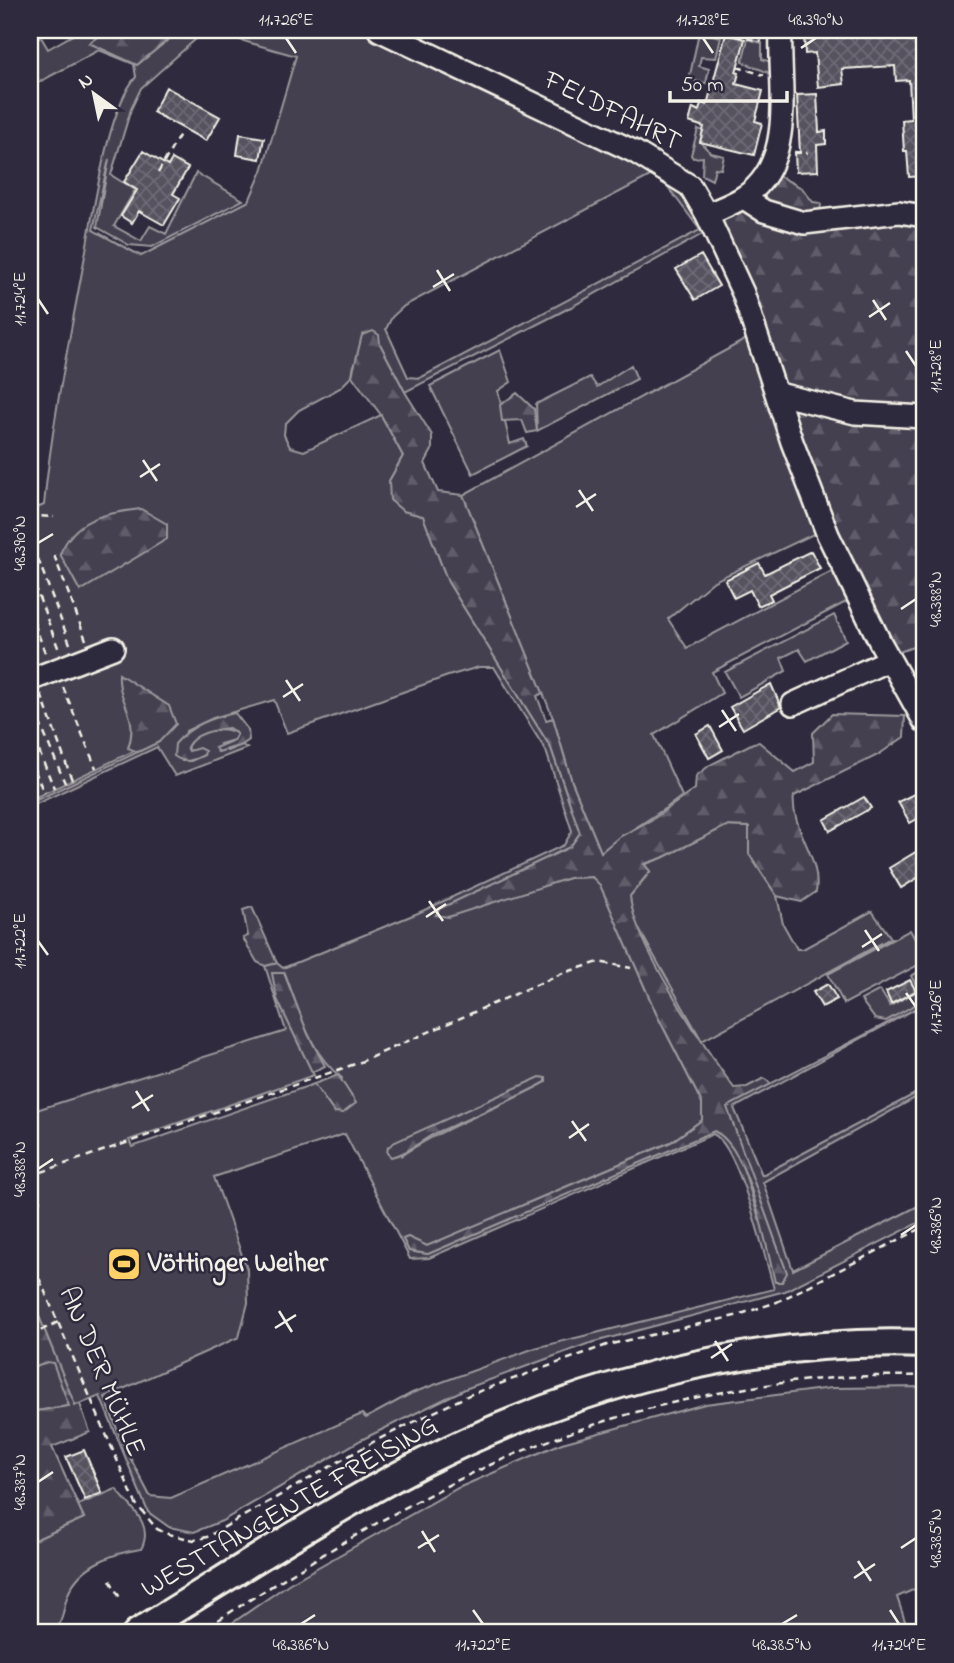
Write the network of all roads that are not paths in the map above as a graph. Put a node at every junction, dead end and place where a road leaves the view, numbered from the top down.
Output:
1 (379, 30) edge
2 (780, 38) edge
3 (744, 198) junction
4 (707, 215) junction
5 (924, 216) edge
6 (779, 394) junction
7 (924, 417) edge
8 (113, 648) dead end
9 (889, 660) junction
10 (58, 669) edge
11 (793, 704) dead end
12 (924, 721) edge
13 (924, 1344) edge
14 (137, 1633) edge

1 - 4 street, FELDFAHRT
2 - 3 street
3 - 4 street
3 - 5 street
4 - 6 street, FELDFAHRT
6 - 7 street
6 - 9 street, FELDFAHRT
8 - 10 street
9 - 11 street
9 - 12 street, FELDFAHRT
13 - 14 main road, WESTTANGENTE FREISING

